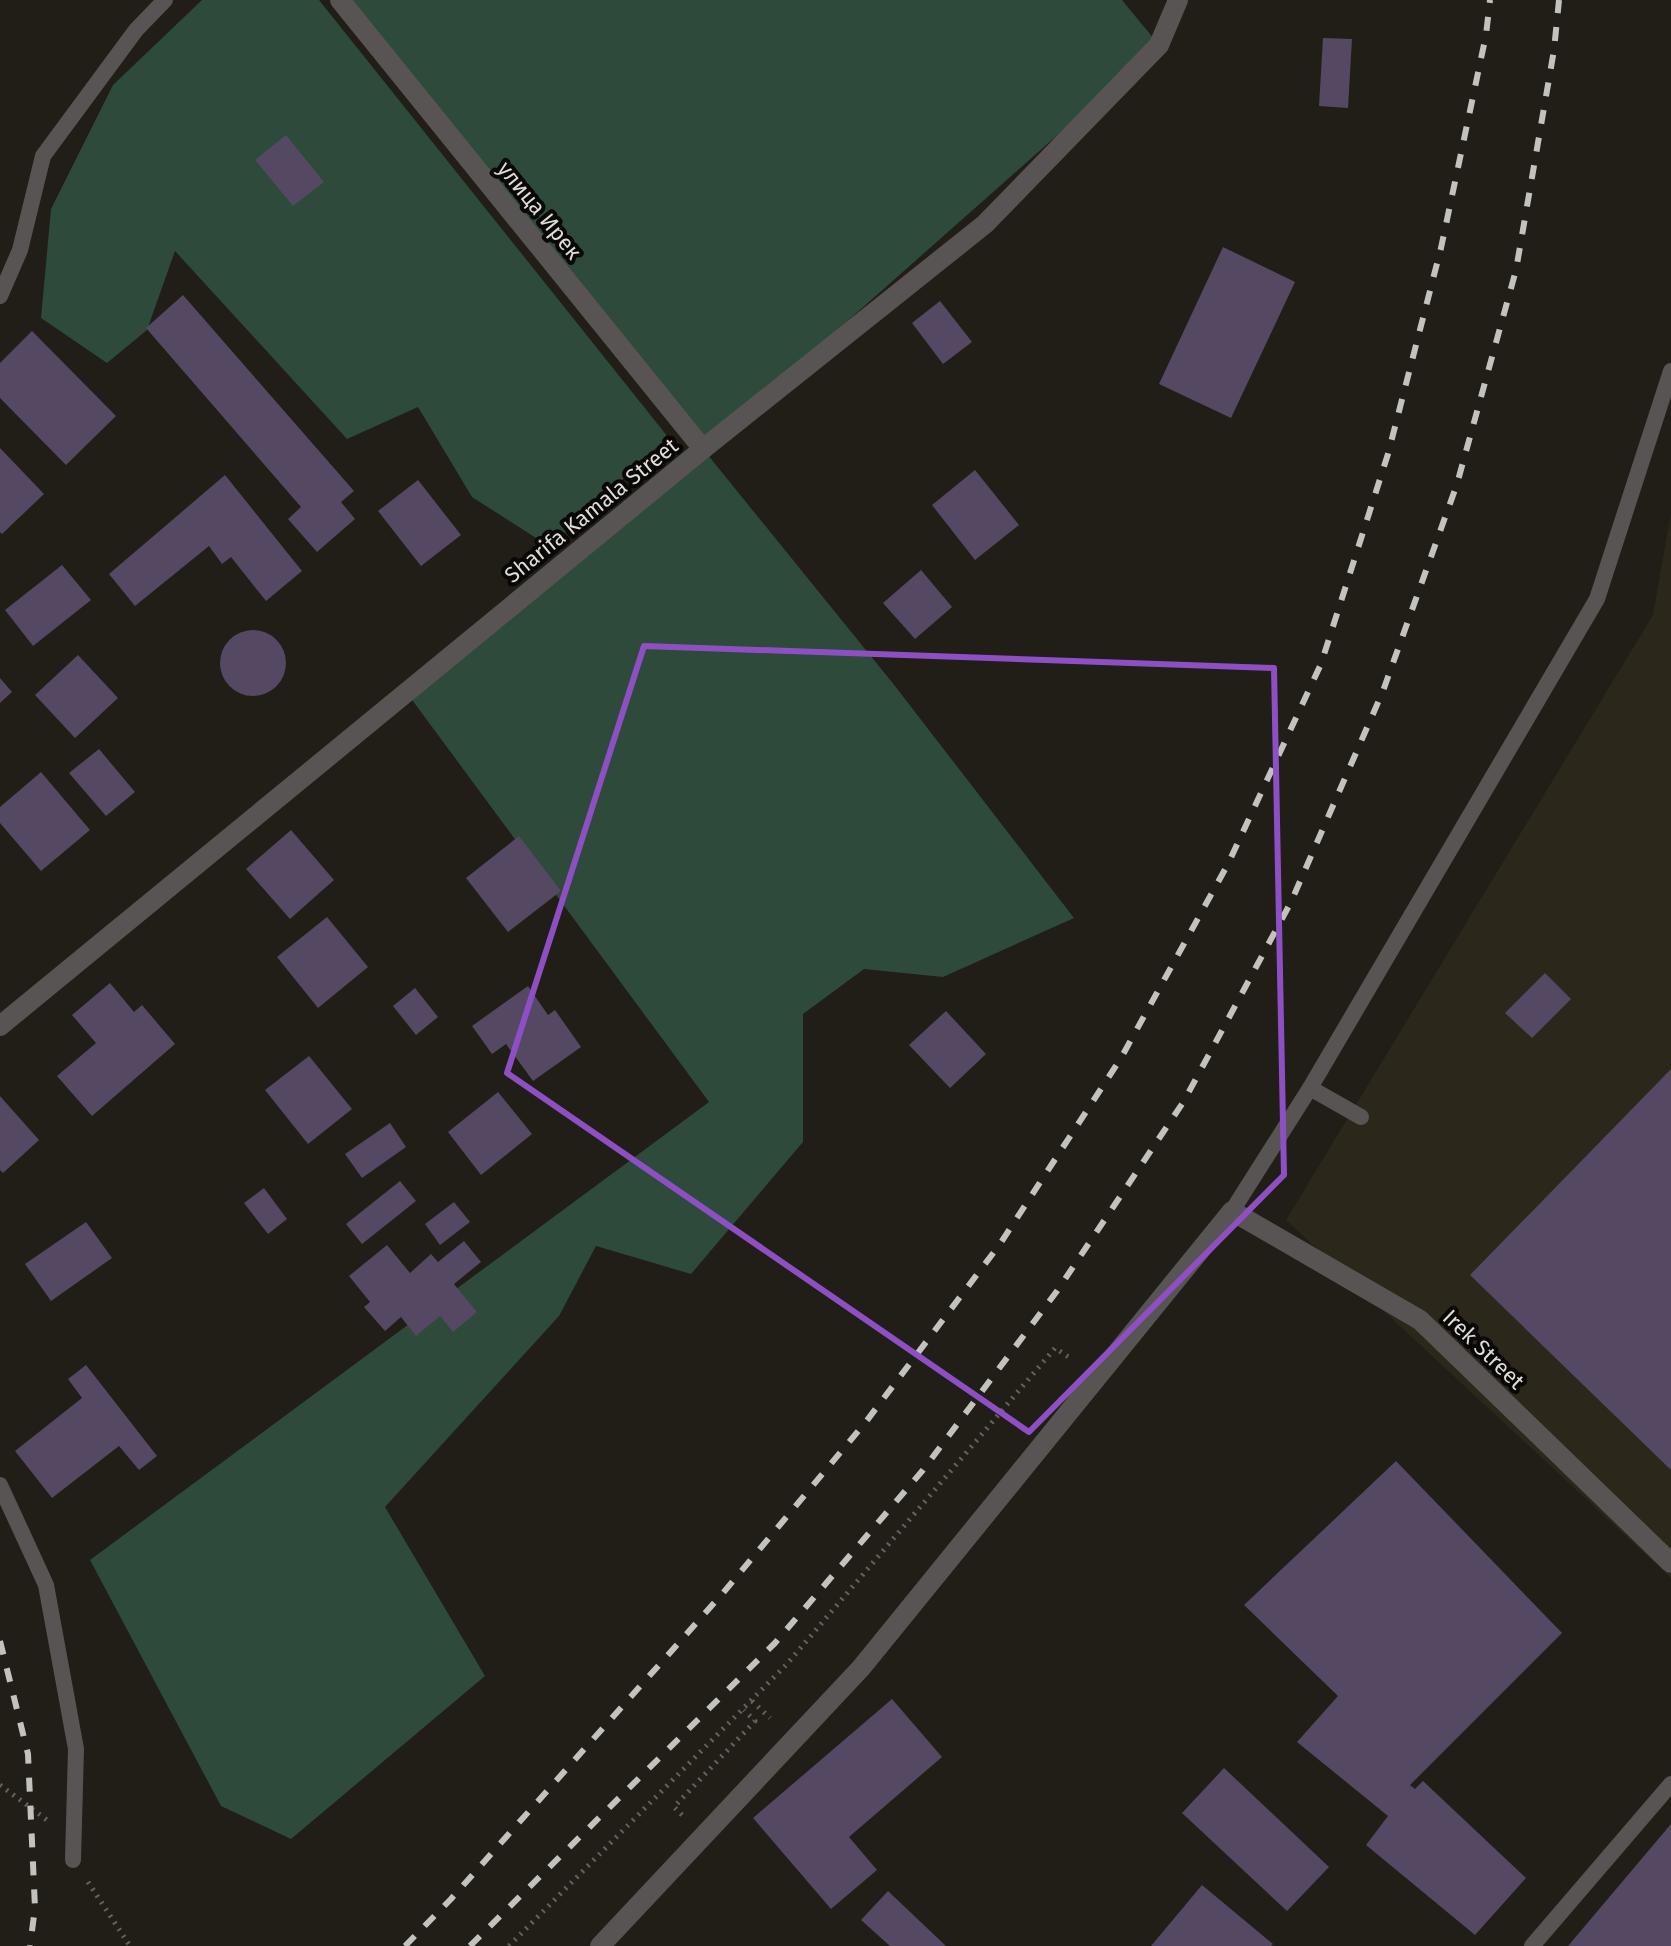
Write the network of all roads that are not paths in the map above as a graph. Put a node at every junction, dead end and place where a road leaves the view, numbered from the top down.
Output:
1 (165, 0) edge
2 (340, 0) edge
3 (1178, 0) edge
4 (0, 296) edge
5 (1671, 371) edge
6 (703, 449) junction
7 (0, 1026) edge
8 (1310, 1088) junction
9 (1361, 1117) dead end
10 (1232, 1211) junction
11 (0, 1485) edge
12 (1671, 1563) edge
13 (1671, 1784) edge
14 (73, 1860) dead end
15 (600, 1946) edge
16 (1532, 1946) edge

1 - 4 lane
2 - 6 street, улица Ирек
3 - 6 street, Sharifa Kamala Street
5 - 8 lane
6 - 7 street, Sharifa Kamala Street
8 - 9 lane
8 - 10 lane
10 - 12 street, Irek Street
10 - 15 street
11 - 14 lane
13 - 16 lane

